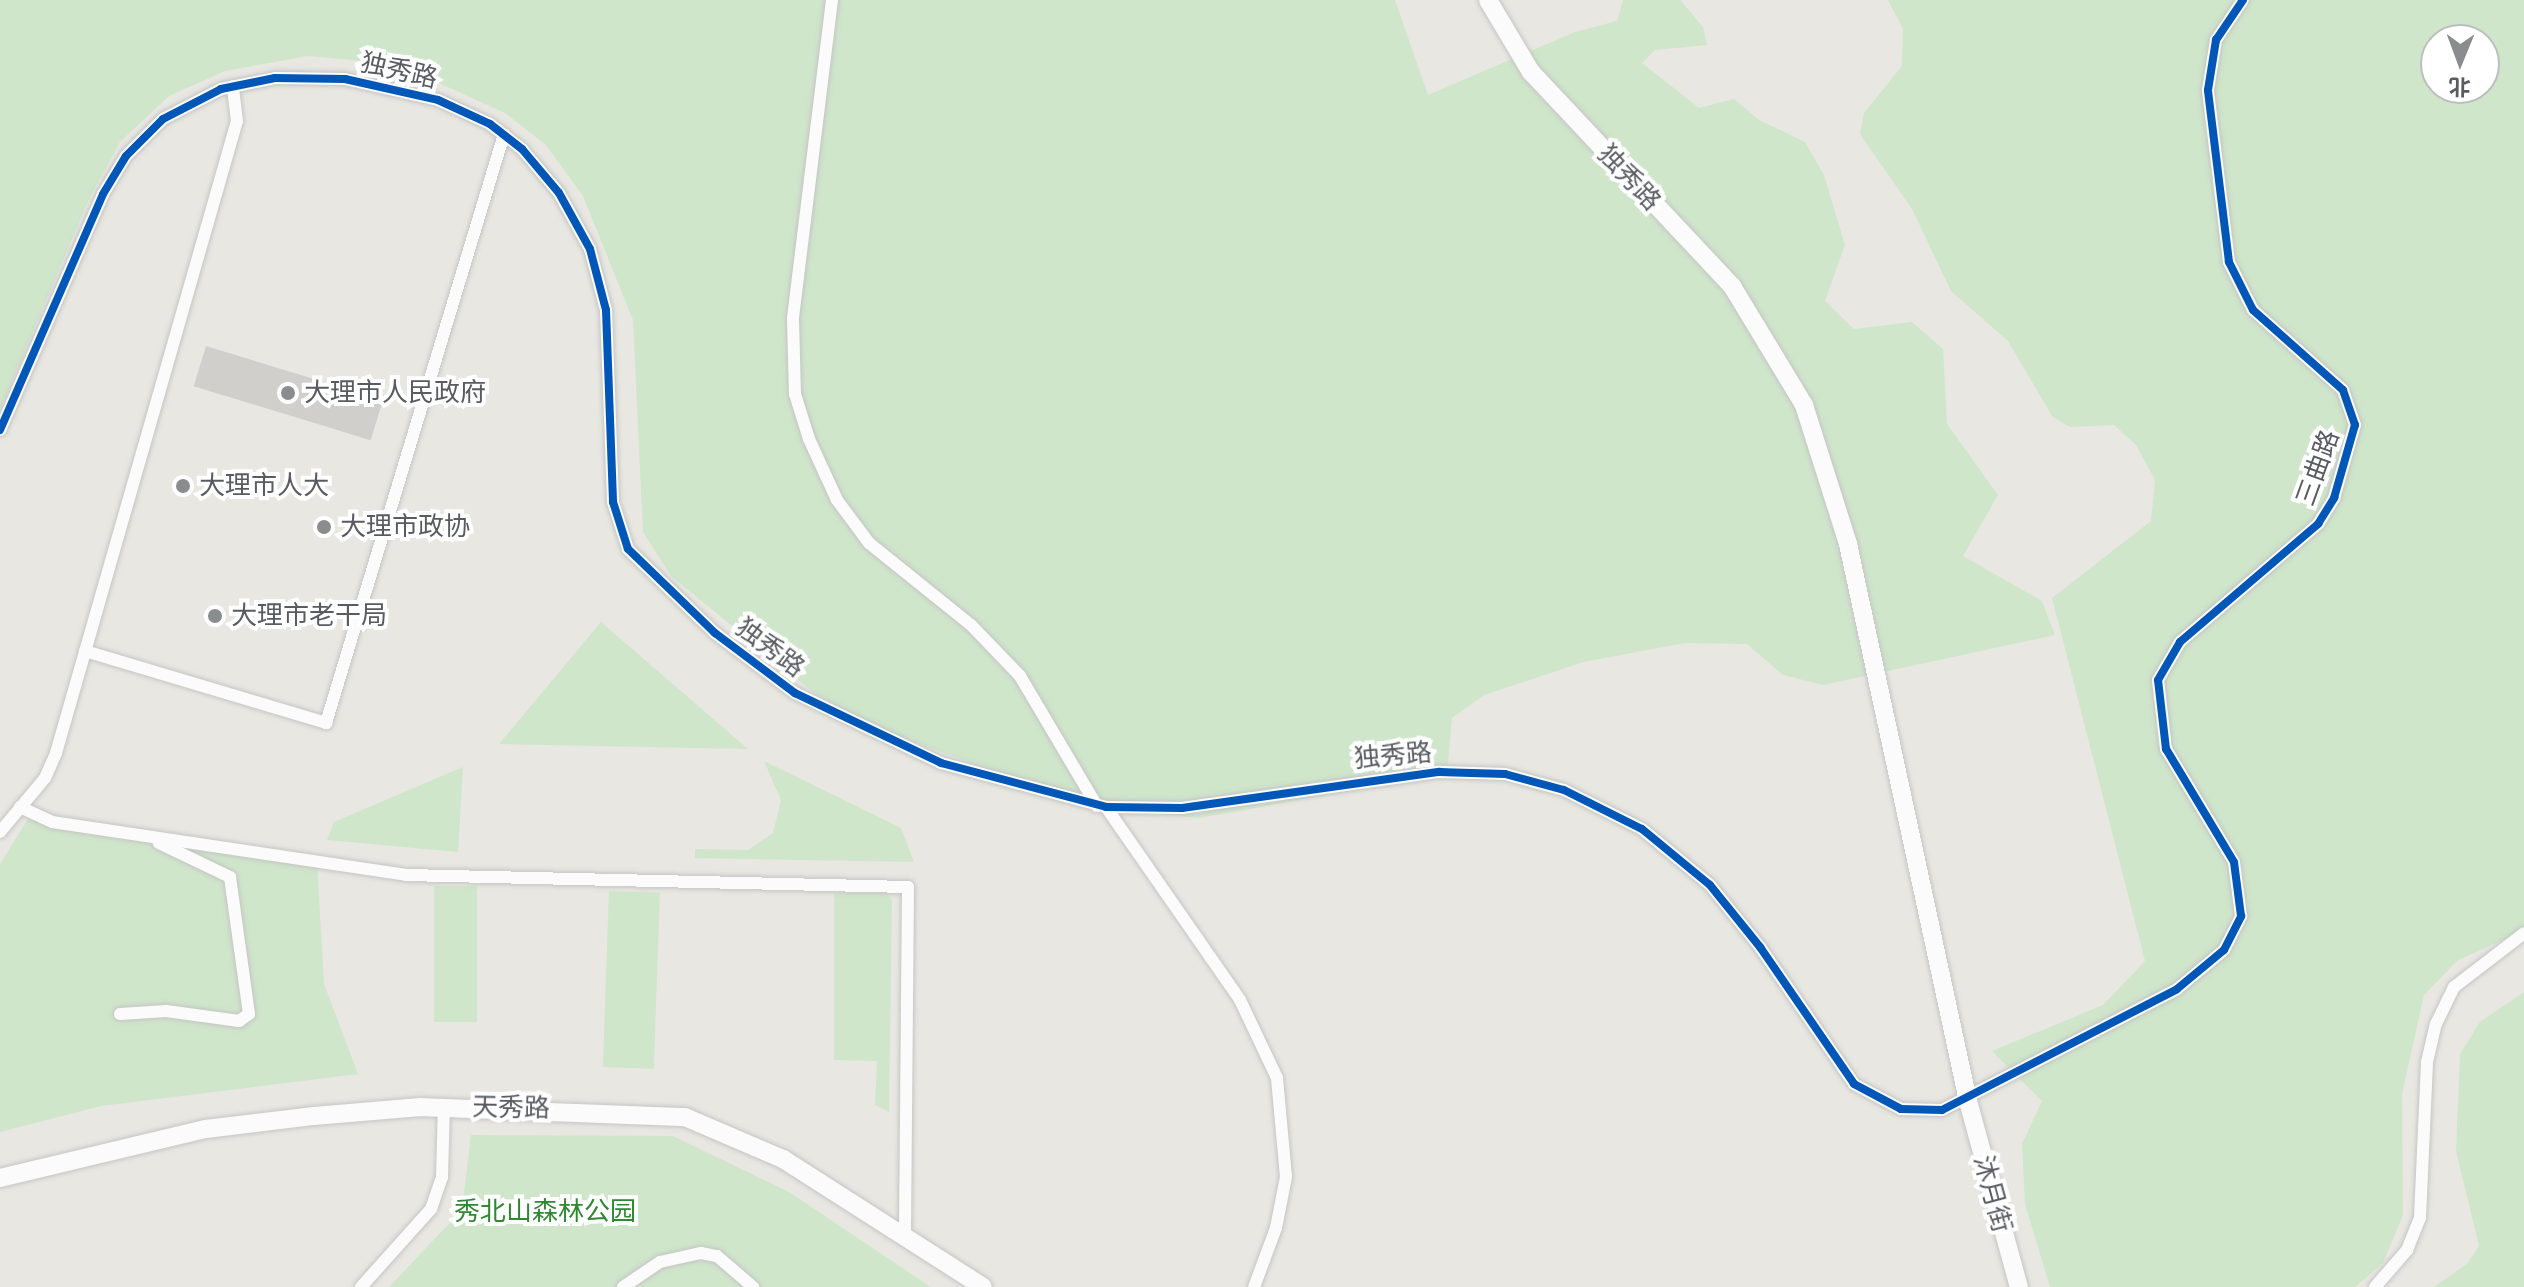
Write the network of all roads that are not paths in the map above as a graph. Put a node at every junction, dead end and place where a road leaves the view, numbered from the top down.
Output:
1 (832, 0) edge
2 (1488, 0) edge
3 (2243, 0) edge
4 (233, 86) junction
5 (504, 134) junction
6 (0, 430) edge
7 (85, 651) junction
8 (1101, 806) junction
9 (20, 807) junction
10 (0, 832) edge
11 (138, 835) junction
12 (2524, 933) edge
13 (120, 1014) dead end
14 (1968, 1101) junction
15 (444, 1107) junction
16 (0, 1178) edge
17 (905, 1239) junction
18 (361, 1287) edge
19 (623, 1287) edge
20 (753, 1287) edge
21 (983, 1287) edge
22 (1254, 1287) edge
23 (2019, 1287) edge
24 (2375, 1287) edge

1 - 8 street
2 - 14 main road, 独秀路
3 - 14 street, 三曲路
4 - 5 street, 独秀路
4 - 6 street, 独秀路
4 - 7 street
5 - 7 street
5 - 8 street, 独秀路
7 - 9 street
8 - 14 street, 独秀路
8 - 22 street
9 - 10 street
9 - 11 street
11 - 13 street
11 - 17 street
12 - 24 street
14 - 23 main road, 沐月街
15 - 16 main road, 天秀路
15 - 17 main road, 天秀路
15 - 18 street
17 - 21 main road, 天秀路
19 - 20 street

